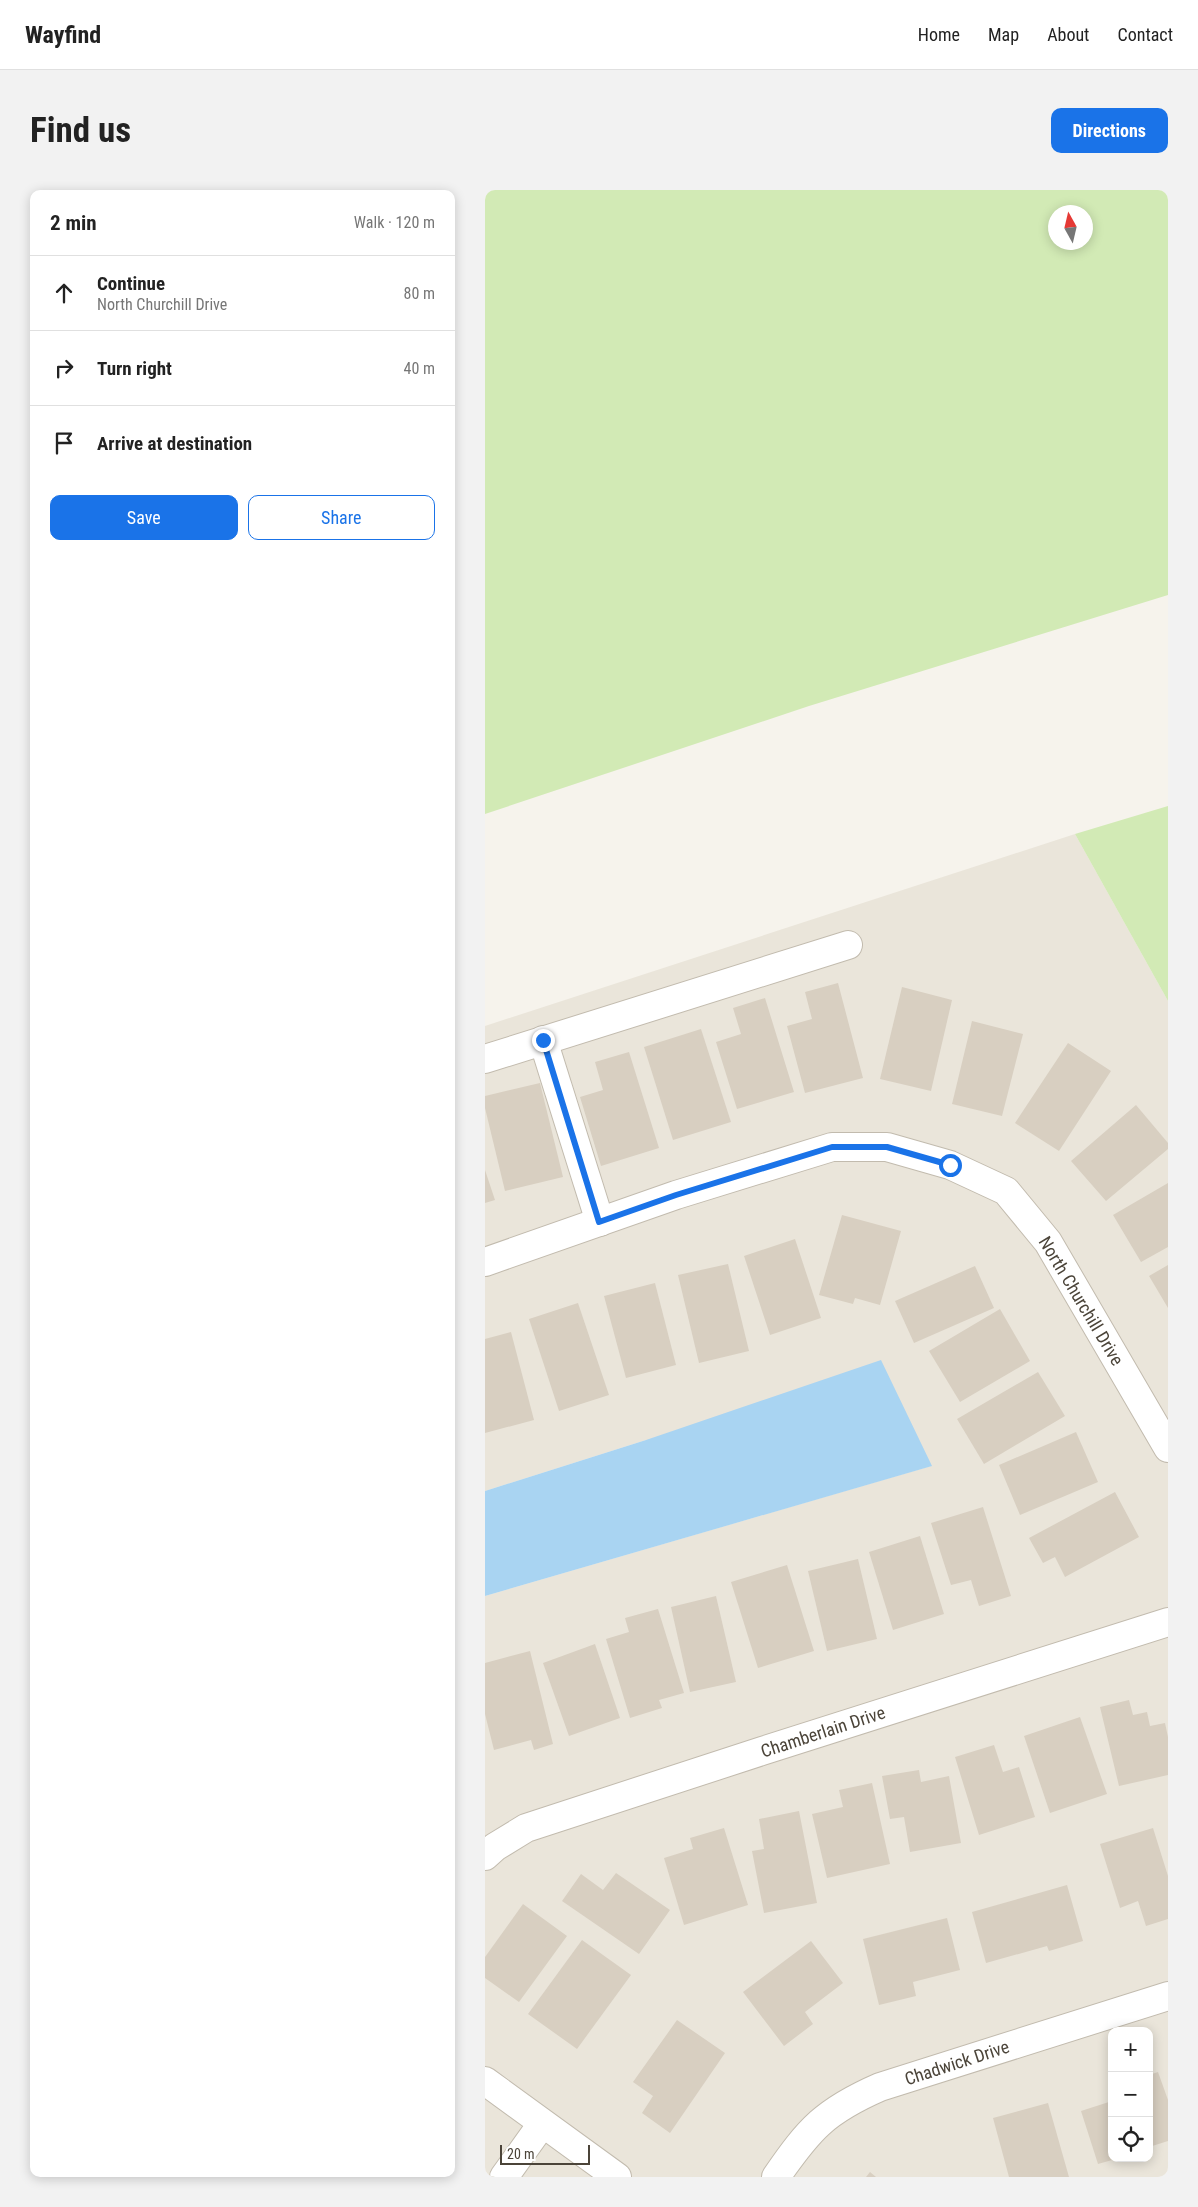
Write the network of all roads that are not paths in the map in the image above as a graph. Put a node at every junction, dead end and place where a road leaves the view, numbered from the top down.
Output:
1 (848, 945) dead end
2 (543, 1040) junction
3 (485, 1059) edge
4 (599, 1222) junction
5 (485, 1262) edge
6 (1168, 1448) edge
7 (1168, 1622) edge
8 (485, 1856) edge
9 (1168, 1996) edge
10 (485, 2080) edge
11 (542, 2124) junction
12 (504, 2177) edge
13 (617, 2177) edge
14 (776, 2177) edge

1 - 2 street
2 - 3 street
2 - 4 street
4 - 5 street, North Churchill Drive
4 - 6 street, North Churchill Drive
7 - 8 street, Chamberlain Drive
9 - 14 street, Chadwick Drive
10 - 11 street
11 - 12 street
11 - 13 street

